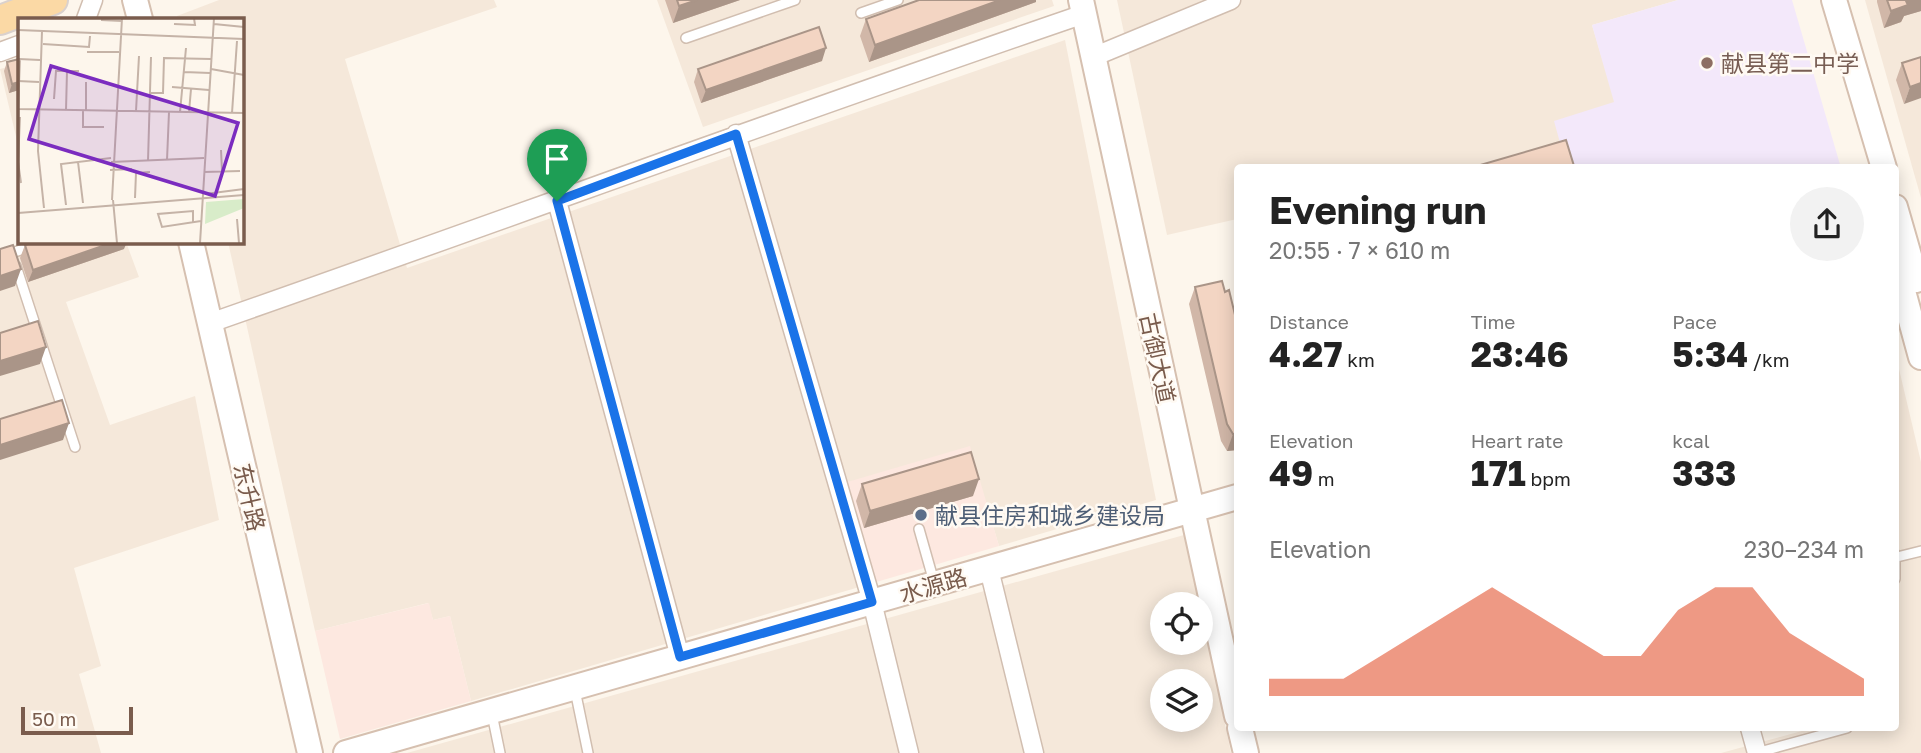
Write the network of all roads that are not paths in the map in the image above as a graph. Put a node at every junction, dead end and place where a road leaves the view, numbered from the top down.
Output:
1 (53, 0) edge
2 (93, 0) edge
3 (135, 0) edge
4 (794, 0) edge
5 (898, 0) edge
6 (1231, 0) edge
7 (1818, 0) edge
8 (1834, 0) edge
9 (1082, 7) edge
10 (862, 13) dead end
11 (86, 18) edge
12 (139, 18) edge
13 (0, 20) edge
14 (686, 38) dead end
15 (18, 45) edge
16 (0, 52) edge
17 (1093, 57) junction
18 (736, 134) junction
19 (1867, 164) edge
20 (1883, 164) edge
21 (557, 201) junction
22 (1899, 231) edge
23 (41, 243) edge
24 (191, 243) edge
25 (12, 253) junction
26 (0, 257) edge
27 (1899, 272) edge
28 (1911, 303) edge
29 (210, 323) junction
30 (1921, 357) edge
31 (75, 447) dead end
32 (1234, 499) edge
33 (1191, 511) junction
34 (919, 529) dead end
35 (1921, 551) edge
36 (1899, 555) edge
37 (989, 569) junction
38 (935, 584) junction
39 (872, 602) junction
40 (680, 657) junction
41 (575, 687) junction
42 (1234, 703) edge
43 (491, 711) junction
44 (1241, 731) edge
45 (1751, 731) edge
46 (1836, 731) edge
47 (310, 753) edge
48 (346, 753) edge
49 (500, 753) edge
50 (588, 753) edge
51 (909, 753) edge
52 (1034, 753) edge
53 (1246, 753) edge
54 (1756, 753) edge

1 - 13 main road
2 - 11 street
3 - 12 street
4 - 14 lane
5 - 10 lane
6 - 17 street
7 - 19 street
8 - 20 street
9 - 17 street, 古御大道
9 - 18 street
15 - 16 street
17 - 33 street, 古御大道
18 - 21 street
18 - 39 street
21 - 29 street
21 - 40 street
22 - 28 street
23 - 25 lane
24 - 29 street, 东升路
25 - 26 lane
25 - 31 lane
27 - 28 street
28 - 30 street
29 - 47 street, 东升路
32 - 33 street, 水源路
33 - 37 street, 水源路
33 - 42 street, 古御大道
34 - 38 lane
35 - 36 lane
37 - 38 street, 水源路
37 - 52 street
38 - 39 street, 水源路
39 - 40 street, 水源路
39 - 51 street
40 - 41 street, 水源路
41 - 43 street, 水源路
41 - 50 lane
43 - 48 street, 水源路
43 - 49 lane
44 - 53 street
45 - 54 street
46 - 54 lane

